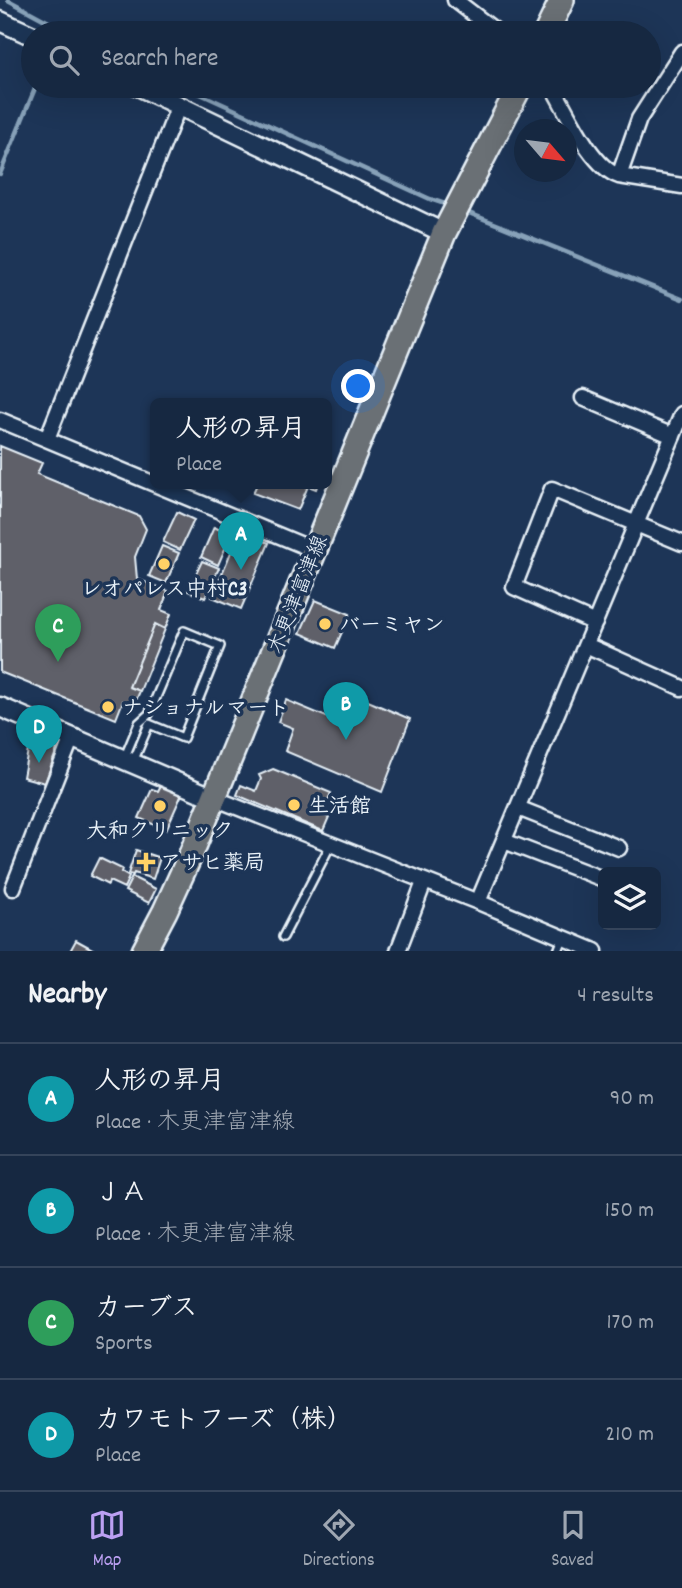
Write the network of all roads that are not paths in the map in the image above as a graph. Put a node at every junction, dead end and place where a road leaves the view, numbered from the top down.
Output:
1 (455, 0) edge
2 (562, 0) edge
3 (0, 21) edge
4 (482, 21) edge
5 (552, 21) edge
6 (21, 31) edge
7 (682, 52) edge
8 (661, 85) edge
9 (164, 98) edge
10 (514, 98) edge
11 (559, 98) edge
12 (652, 98) edge
13 (179, 105) junction
14 (619, 176) junction
15 (682, 186) edge
16 (444, 233) junction
17 (583, 398) dead end
18 (682, 414) edge
19 (0, 419) edge
20 (673, 436) junction
21 (47, 439) junction
22 (150, 482) edge
23 (167, 489) edge
24 (636, 524) junction
25 (682, 543) edge
26 (314, 550) junction
27 (595, 623) junction
28 (586, 645) junction
29 (682, 688) edge
30 (0, 707) edge
31 (72, 737) junction
32 (128, 761) junction
33 (214, 798) junction
34 (518, 808) junction
35 (504, 841) junction
36 (331, 844) junction
37 (620, 848) dead end
38 (598, 877) edge
39 (424, 882) junction
40 (13, 888) dead end
41 (478, 902) junction
42 (283, 937) dead end
43 (561, 944) edge
44 (144, 951) edge
45 (398, 951) edge
46 (595, 951) edge

1 - 4 street
2 - 5 main road
3 - 6 street
7 - 8 street
9 - 13 street
10 - 16 main road, 木更津富津線
11 - 14 street
12 - 14 street
13 - 16 street
13 - 21 street
14 - 15 street
16 - 26 main road, 木更津富津線
17 - 20 street
18 - 20 street
19 - 21 street
20 - 24 street
21 - 22 street
23 - 26 street
24 - 25 street
24 - 27 street
24 - 27 street
26 - 33 main road, 木更津富津線
27 - 28 street
28 - 29 street
28 - 34 street
30 - 31 street
31 - 32 street
31 - 40 street
32 - 32 lane
32 - 33 street
33 - 36 street
33 - 44 main road, 木更津富津線
34 - 35 street
34 - 37 street
35 - 38 street
35 - 41 street
36 - 39 street
36 - 42 lane
39 - 41 street
39 - 45 street
41 - 43 street
43 - 46 street

